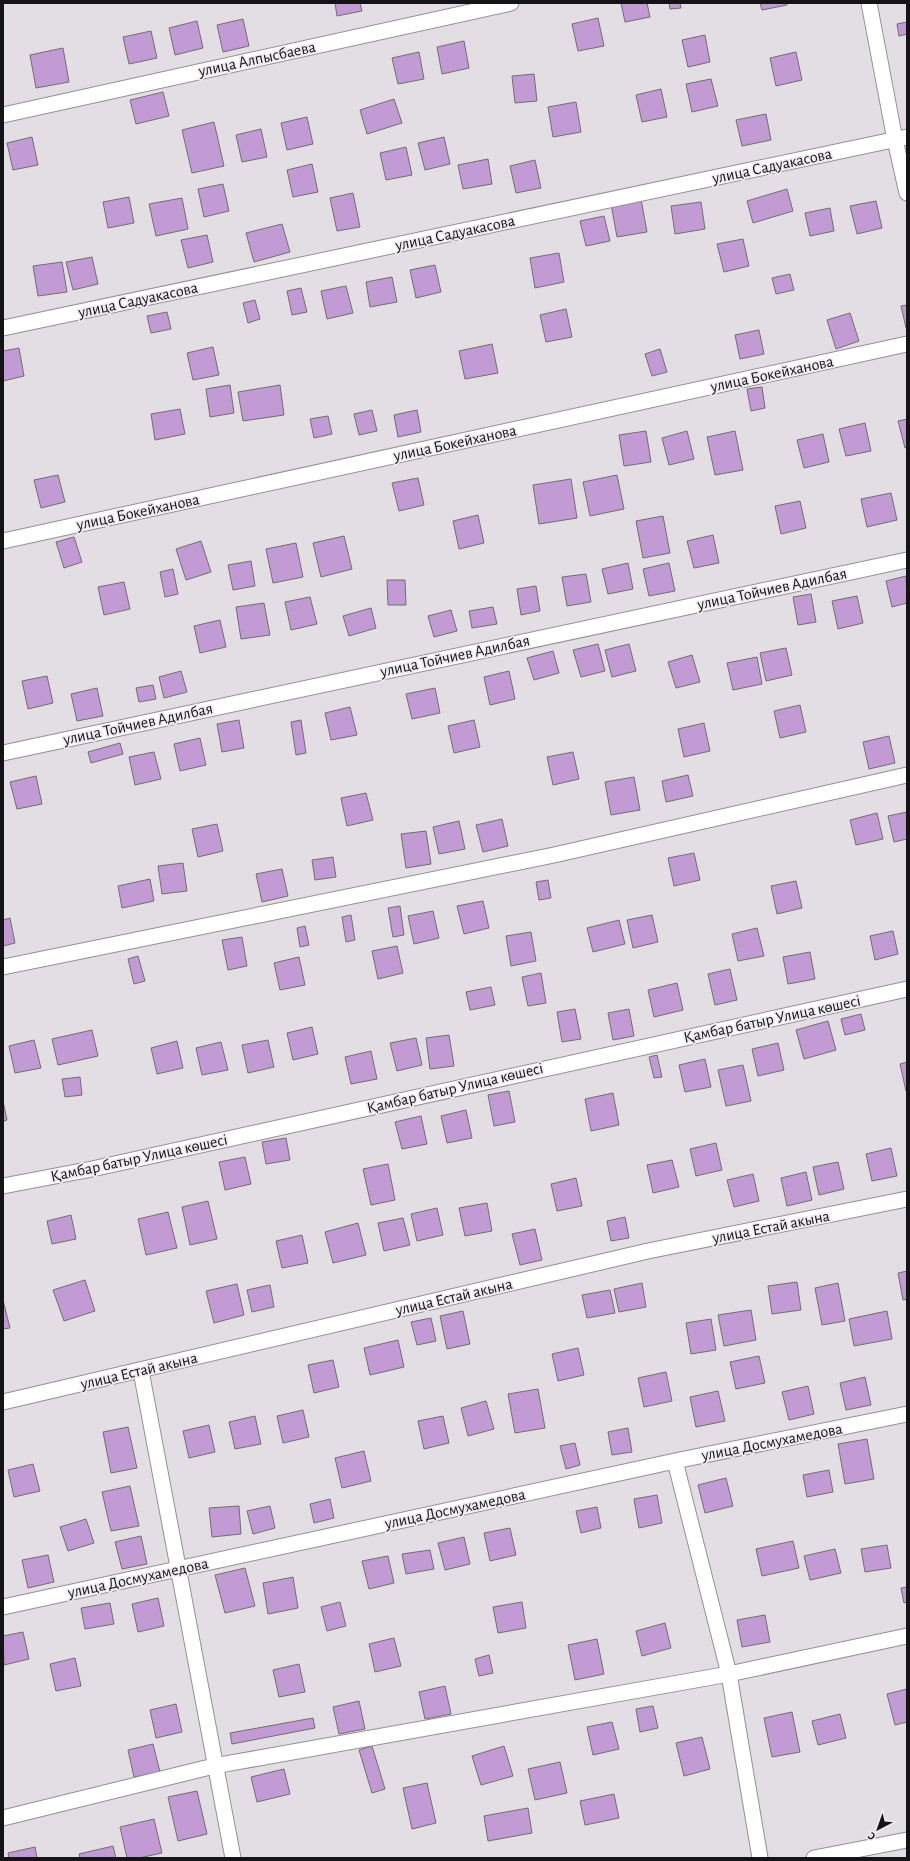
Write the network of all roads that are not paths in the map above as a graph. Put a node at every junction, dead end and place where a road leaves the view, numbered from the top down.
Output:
1 (511, 3) edge
2 (869, 3) edge
3 (3, 115) edge
4 (901, 139) edge
5 (907, 194) edge
6 (3, 328) edge
7 (907, 344) edge
8 (3, 541) edge
9 (907, 560) edge
10 (3, 753) edge
11 (907, 775) edge
12 (3, 967) edge
13 (907, 989) edge
14 (3, 1186) edge
15 (907, 1199) edge
16 (141, 1371) junction
17 (3, 1402) edge
18 (907, 1414) edge
19 (675, 1461) junction
20 (180, 1569) junction
21 (3, 1607) edge
22 (907, 1636) edge
23 (729, 1674) junction
24 (214, 1766) junction
25 (3, 1818) edge
26 (907, 1840) edge
27 (233, 1858) edge
28 (760, 1858) edge
29 (814, 1858) edge

1 - 3 street, улица Алпысбаева
2 - 4 street
4 - 5 street
4 - 6 street, улица Садуакасова
7 - 8 street, улица Бокейханова
9 - 10 street, улица Тойчиев Адилбая
11 - 12 street
13 - 14 street, Қамбар батыр Улица көшесі
15 - 16 street, улица Естай акына
16 - 17 street, улица Естай акына
16 - 20 street
18 - 19 street, улица Досмухамедова
19 - 20 street, улица Досмухамедова
19 - 23 street
20 - 21 street, улица Досмухамедова
20 - 24 street
22 - 23 street
23 - 24 street
23 - 28 street
24 - 25 street
24 - 27 street
26 - 29 street

